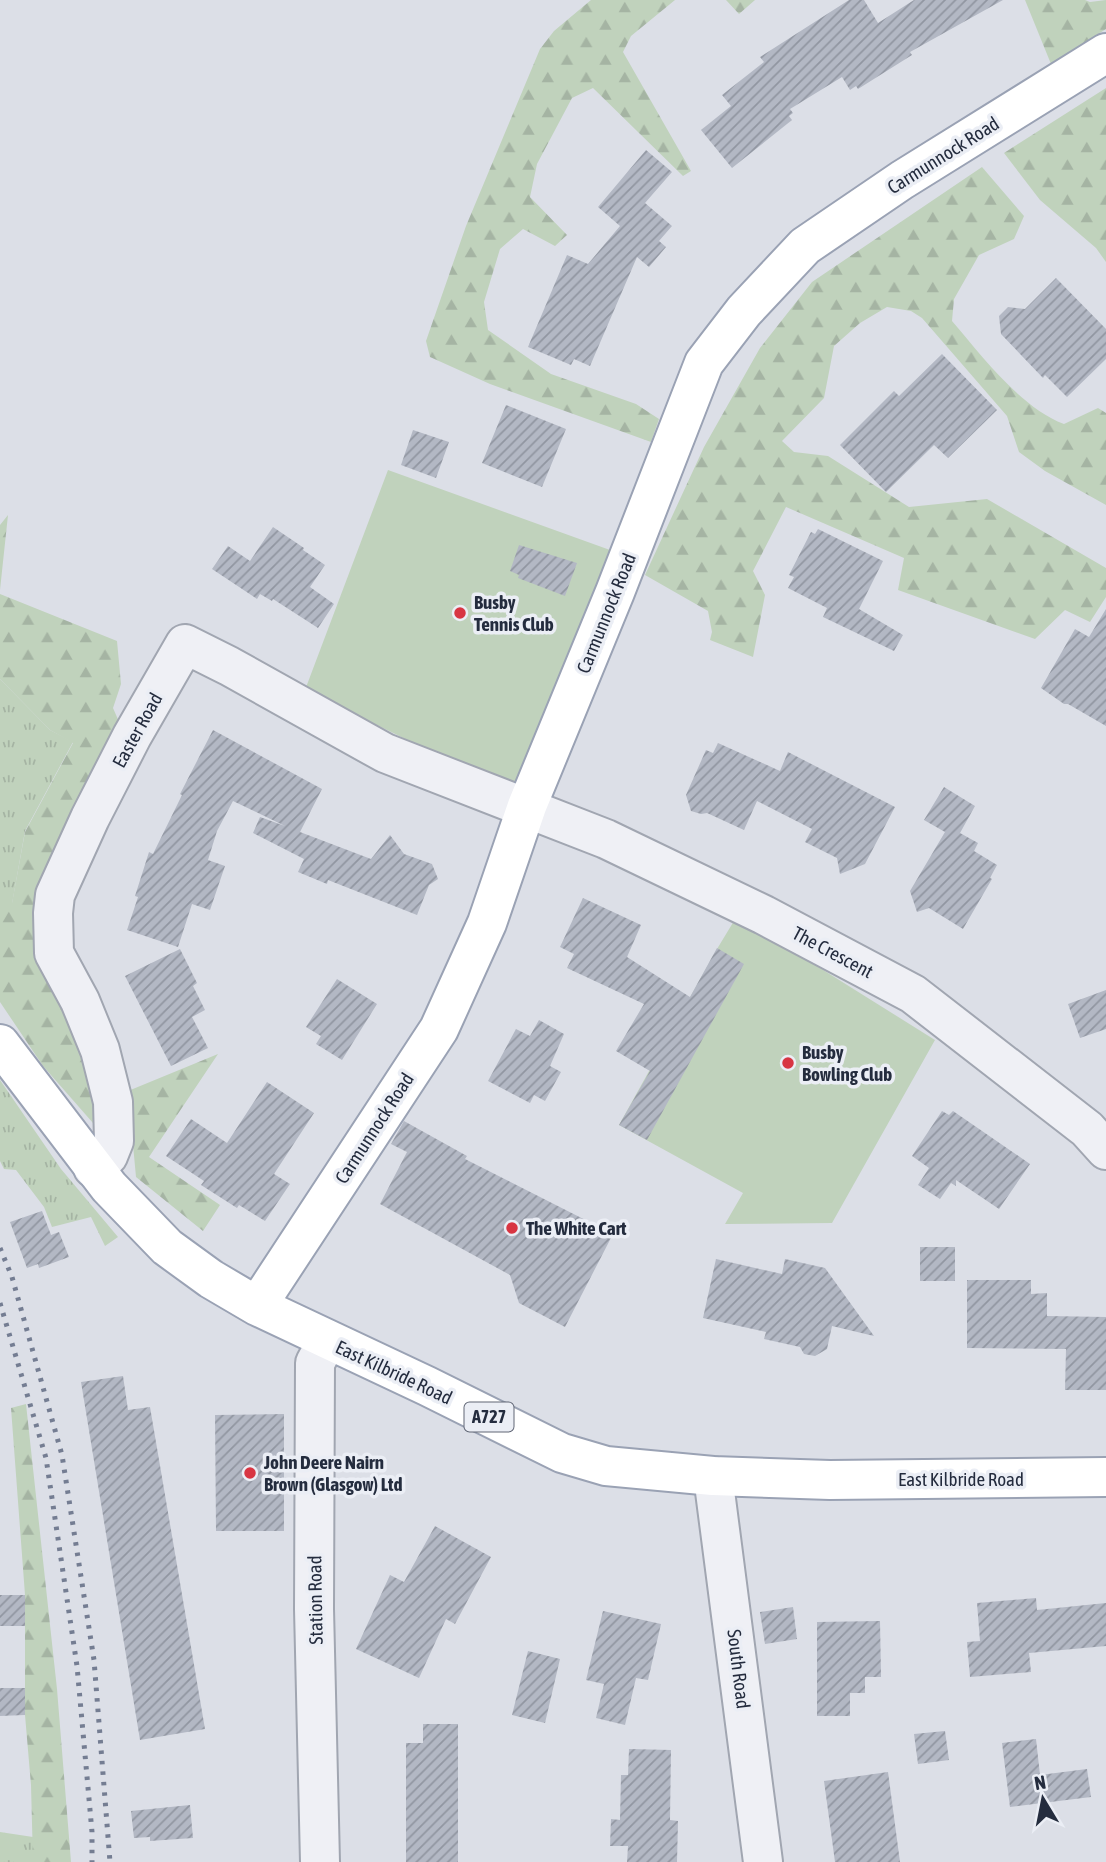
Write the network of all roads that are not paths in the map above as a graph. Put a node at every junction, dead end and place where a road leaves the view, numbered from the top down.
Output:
1 (1106, 53) edge
2 (527, 806) junction
3 (0, 1044) edge
4 (1106, 1150) edge
5 (93, 1168) junction
6 (257, 1306) junction
7 (327, 1341) junction
8 (713, 1476) junction
9 (1106, 1477) edge
10 (320, 1862) edge
11 (763, 1862) edge

1 - 2 main road, Carmunnock Road
2 - 4 street, The Crescent
2 - 5 street, Easter Road
2 - 6 main road, Carmunnock Road
3 - 5 main road, East Kilbride Road / A727
5 - 6 main road, East Kilbride Road / A727
6 - 7 main road, East Kilbride Road / A727
7 - 8 main road, East Kilbride Road / A727
7 - 10 street, Station Road
8 - 9 main road, East Kilbride Road / A727
8 - 11 street, South Road

